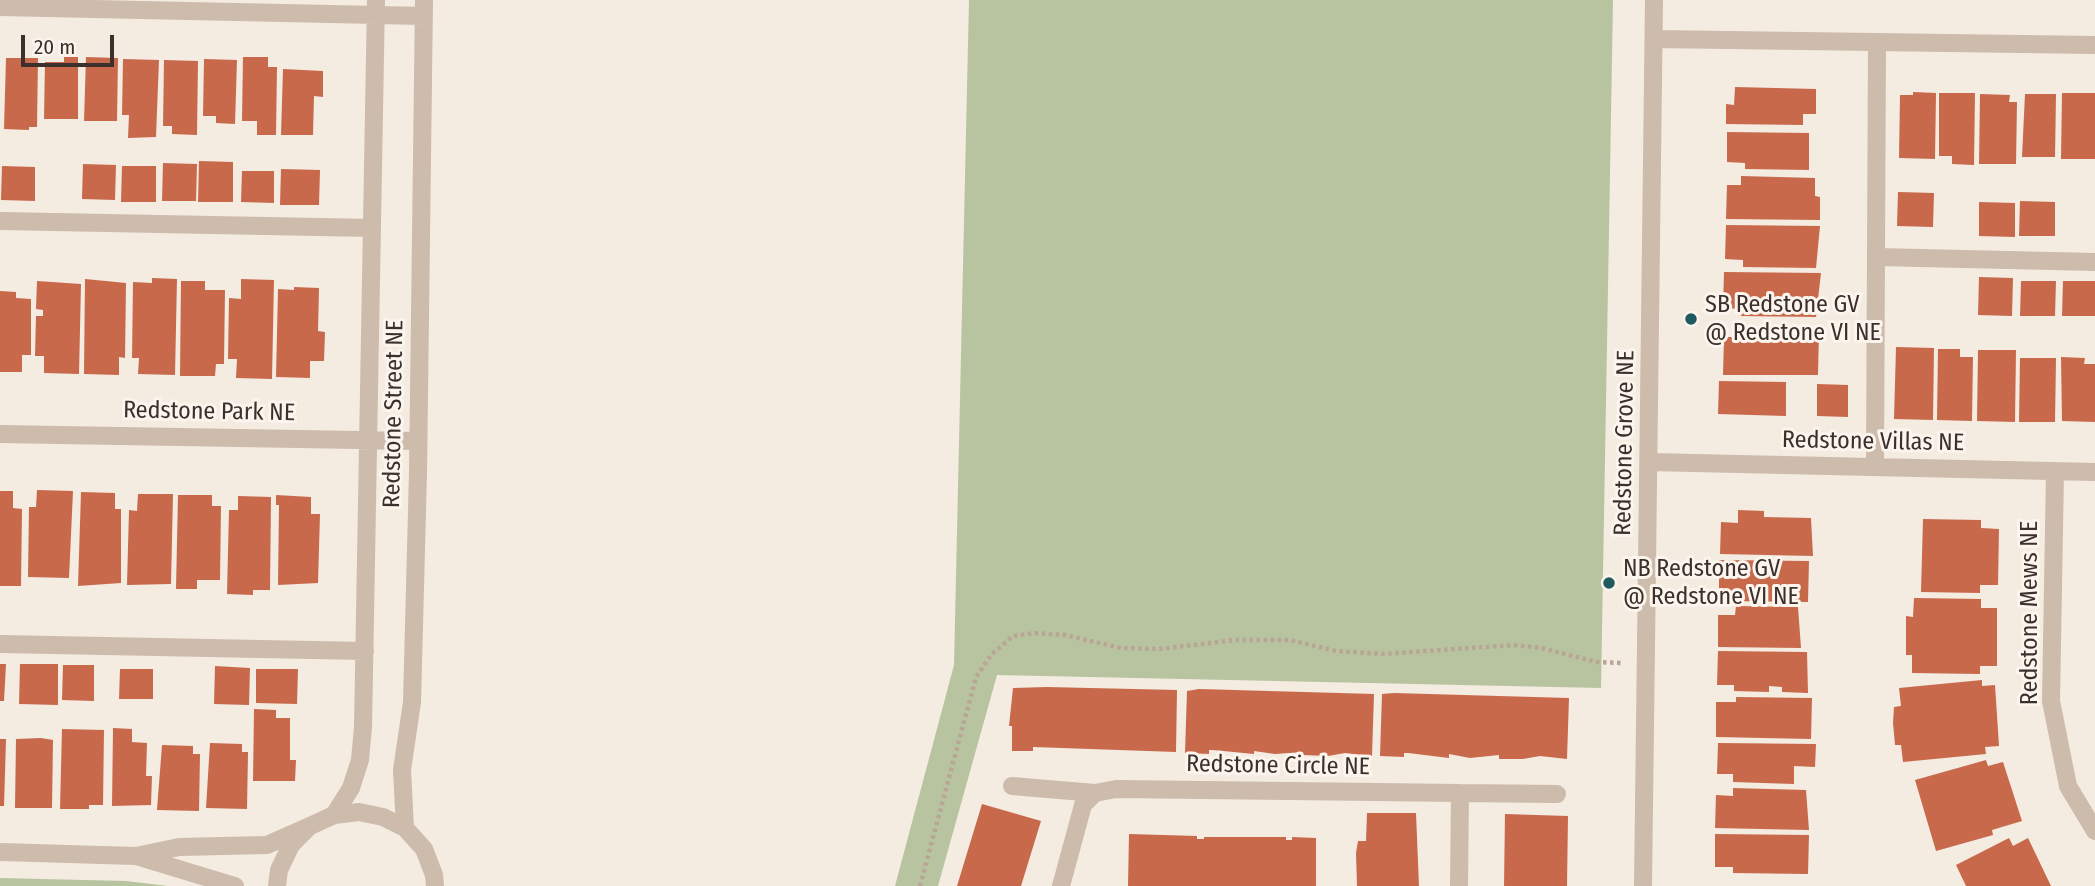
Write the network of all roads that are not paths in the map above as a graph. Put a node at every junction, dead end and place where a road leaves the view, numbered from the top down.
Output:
1 (1654, 0) edge
2 (0, 7) edge
3 (375, 7) edge
4 (424, 8) edge
5 (1654, 39) junction
6 (1877, 41) junction
7 (2095, 45) edge
8 (0, 221) edge
9 (372, 228) junction
10 (1877, 257) junction
11 (2095, 261) edge
12 (0, 434) edge
13 (367, 439) junction
14 (418, 441) junction
15 (1650, 462) junction
16 (1875, 466) junction
17 (2055, 471) junction
18 (2095, 472) edge
19 (0, 644) edge
20 (365, 651) junction
21 (1012, 786) dead end
22 (1095, 793) junction
23 (1460, 793) junction
24 (1557, 794) dead end
25 (334, 815) junction
26 (310, 826) junction
27 (405, 828) junction
28 (2095, 831) edge
29 (0, 852) edge
30 (136, 856) junction
31 (439, 882) edge
32 (234, 886) edge
33 (277, 886) edge
34 (1061, 886) edge
35 (1459, 886) edge
36 (1643, 886) edge

1 - 5 street, Redstone Grove NE
2 - 3 street
3 - 4 street
3 - 9 street, Redstone Street NE
4 - 14 street, Redstone Street NE
5 - 6 street
5 - 15 street, Redstone Grove NE
6 - 7 street
6 - 10 street
8 - 9 street
9 - 13 street, Redstone Street NE
10 - 11 street
10 - 16 street
12 - 13 street, Redstone Park NE
13 - 14 street, Redstone Park NE
13 - 20 street, Redstone Street NE
14 - 27 street, Redstone Street NE
15 - 16 street, Redstone Villas NE
15 - 36 street, Redstone Grove NE
16 - 17 street, Redstone Villas NE
17 - 18 street, Redstone Villas NE
17 - 28 street, Redstone Mews NE
19 - 20 street
20 - 25 street, Redstone Street NE
21 - 22 street, Redstone Circle NE
22 - 23 street, Redstone Circle NE
22 - 34 street
23 - 24 street, Redstone Circle NE
23 - 35 street
25 - 26 street
25 - 27 street
26 - 30 street
26 - 33 street
27 - 31 street
29 - 30 street
30 - 32 street

